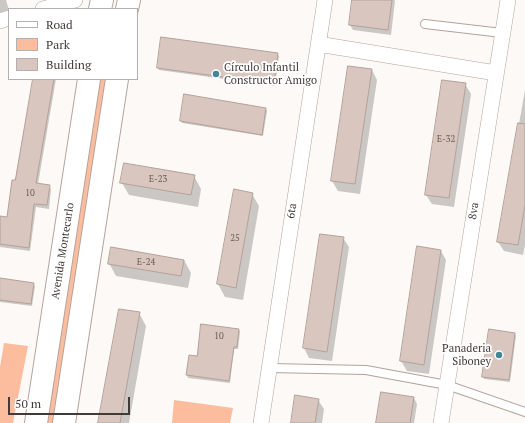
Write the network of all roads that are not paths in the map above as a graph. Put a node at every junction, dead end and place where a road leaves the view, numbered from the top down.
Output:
1 (75, 0) edge
2 (325, 0) edge
3 (508, 0) edge
4 (47, 8) edge
5 (425, 24) dead end
6 (502, 33) junction
7 (318, 44) junction
8 (496, 73) junction
9 (89, 80) edge
10 (116, 80) edge
11 (269, 368) junction
12 (446, 385) junction
13 (525, 412) edge
14 (36, 423) edge
15 (64, 423) edge
16 (261, 423) edge
17 (441, 423) edge

1 - 4 street
2 - 7 street, 6ta
3 - 6 street, 8va
5 - 6 lane
6 - 8 street, 8va
7 - 8 street
7 - 11 street, 6ta
8 - 12 street, 8va
9 - 14 main road, Avenida Montecarlo
10 - 15 main road
11 - 12 lane
11 - 16 street, 6ta
12 - 13 lane
12 - 17 street, 8va

